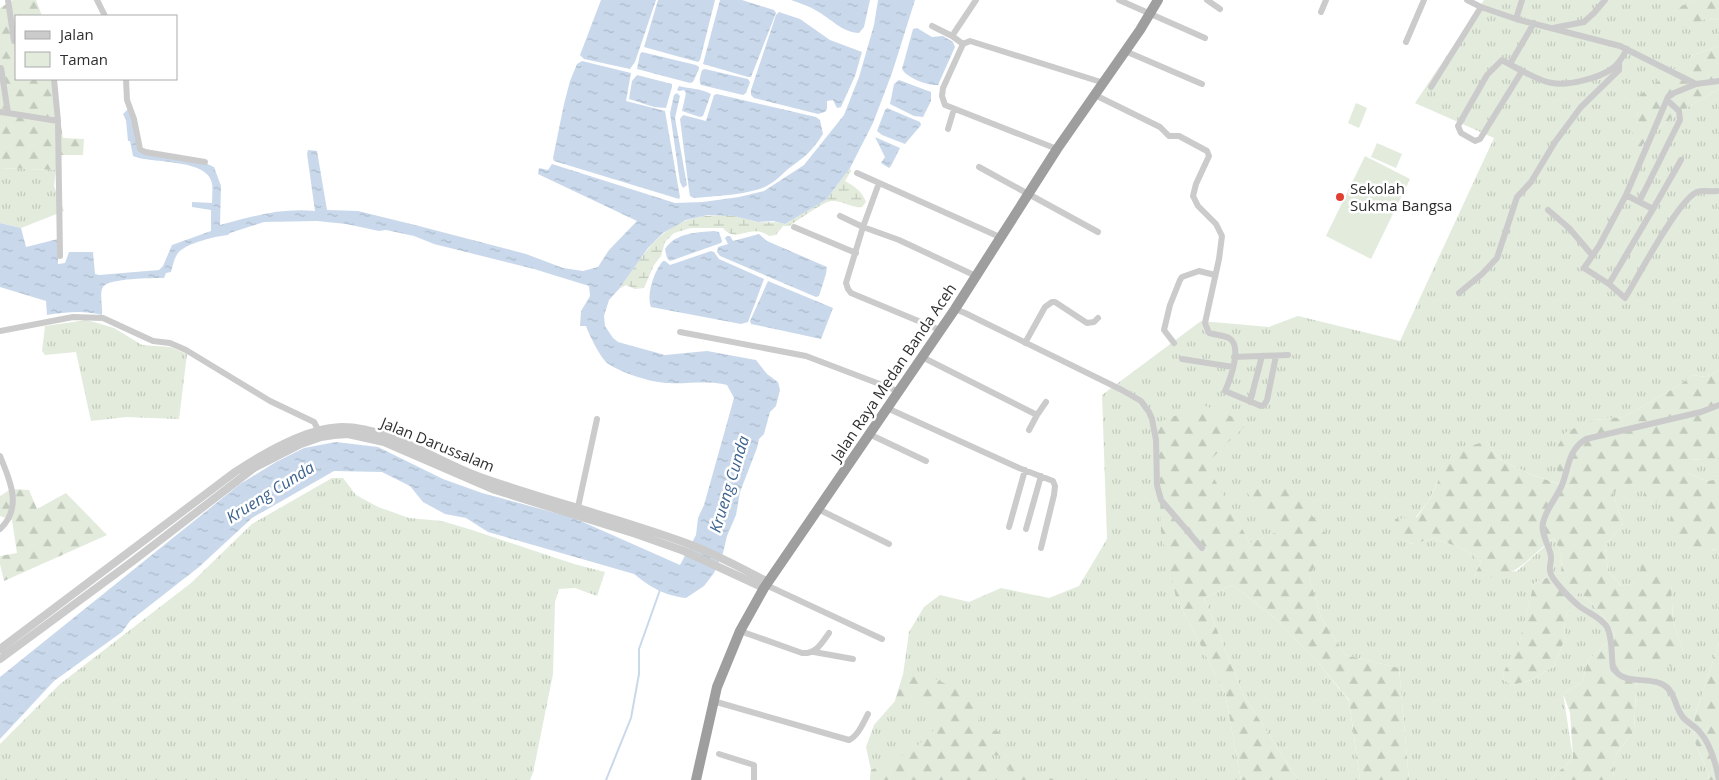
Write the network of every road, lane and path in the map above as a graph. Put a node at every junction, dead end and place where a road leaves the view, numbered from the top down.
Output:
1 (8, 0) edge
2 (97, 0) edge
3 (976, 0) edge
4 (1119, 0) edge
5 (1158, 0) edge
6 (1207, 0) edge
7 (1326, 0) edge
8 (1424, 0) edge
9 (1467, 0) edge
10 (1522, 0) edge
11 (1605, 0) edge
12 (1482, 7) junction
13 (1220, 9) dead end
14 (1321, 12) dead end
15 (1149, 14) junction
16 (104, 15) edge
17 (1516, 19) junction
18 (1534, 23) junction
19 (932, 26) dead end
20 (1552, 28) junction
21 (952, 36) junction
22 (1205, 38) dead end
23 (14, 41) dead end
24 (1406, 42) dead end
25 (962, 44) junction
26 (1627, 49) junction
27 (1125, 51) junction
28 (1619, 62) junction
29 (1510, 64) junction
30 (1, 68) dead end
31 (1522, 71) junction
32 (54, 80) edge
33 (126, 80) edge
34 (1719, 81) edge
35 (1104, 83) junction
36 (1202, 84) dead end
37 (1696, 84) junction
38 (1431, 87) dead end
39 (1095, 95) junction
40 (1667, 100) junction
41 (954, 109) junction
42 (0, 112) edge
43 (8, 113) junction
44 (58, 121) junction
45 (948, 129) dead end
46 (1057, 148) junction
47 (1681, 160) dead end
48 (204, 162) dead end
49 (980, 167) dead end
50 (857, 173) dead end
51 (879, 183) junction
52 (1717, 191) dead end
53 (1027, 194) junction
54 (1626, 195) junction
55 (1639, 202) junction
56 (1653, 209) junction
57 (1548, 210) dead end
58 (840, 216) dead end
59 (863, 227) junction
60 (794, 228) dead end
61 (1098, 232) dead end
62 (1002, 238) junction
63 (856, 253) junction
64 (1592, 255) junction
65 (60, 256) dead end
66 (1215, 275) junction
67 (976, 276) junction
68 (1609, 284) junction
69 (1459, 293) dead end
70 (955, 309) junction
71 (1098, 318) dead end
72 (940, 330) junction
73 (0, 331) edge
74 (680, 332) dead end
75 (1024, 343) junction
76 (1174, 343) dead end
77 (1262, 356) junction
78 (1276, 356) junction
79 (1288, 356) dead end
80 (922, 357) junction
81 (1234, 357) junction
82 (1182, 359) dead end
83 (1233, 367) junction
84 (898, 391) junction
85 (1046, 402) dead end
86 (1250, 402) junction
87 (1719, 405) edge
88 (887, 408) junction
89 (1037, 415) junction
90 (596, 419) dead end
91 (1029, 430) dead end
92 (320, 433) junction
93 (869, 434) junction
94 (0, 456) edge
95 (926, 461) dead end
96 (1025, 470) junction
97 (1041, 476) junction
98 (578, 507) junction
99 (818, 509) junction
100 (1009, 527) dead end
101 (0, 529) edge
102 (1026, 529) dead end
103 (889, 544) dead end
104 (1041, 548) dead end
105 (1202, 548) dead end
106 (111, 571) junction
107 (766, 585) junction
108 (740, 631) junction
109 (829, 633) dead end
110 (882, 640) dead end
111 (0, 649) edge
112 (814, 652) junction
113 (0, 659) edge
114 (852, 659) dead end
115 (713, 701) junction
116 (868, 714) dead end
117 (719, 754) dead end
118 (696, 780) edge
119 (754, 780) edge
120 (1719, 780) edge

1 - 23 street
2 - 16 street
3 - 21 street
4 - 15 street
5 - 15 highway, Jalan Raya Medan Banda Aceh
6 - 13 street
7 - 14 street
8 - 24 street
9 - 12 street
10 - 17 street
11 - 20 street
12 - 17 street
12 - 38 street
15 - 22 street
15 - 27 highway, Jalan Raya Medan Banda Aceh
17 - 18 street
18 - 20 street
18 - 29 street
19 - 21 street
20 - 26 street
21 - 25 street
25 - 35 street
25 - 41 street
26 - 28 street
26 - 37 street
27 - 35 highway, Jalan Raya Medan Banda Aceh
27 - 36 street
28 - 31 street
28 - 69 street
29 - 31 street
29 - 31 street
30 - 43 street
32 - 44 street
33 - 48 street
34 - 37 street
35 - 39 highway, Jalan Raya Medan Banda Aceh
37 - 40 street
39 - 46 highway, Jalan Raya Medan Banda Aceh
39 - 66 street
40 - 54 street
40 - 55 street
41 - 45 street
41 - 46 street
42 - 43 street
43 - 44 street
44 - 65 street
46 - 53 highway, Jalan Raya Medan Banda Aceh
47 - 56 street
49 - 53 street
50 - 51 street
51 - 59 street
51 - 62 street
52 - 68 street
53 - 61 street
53 - 62 highway, Jalan Raya Medan Banda Aceh
54 - 55 street
54 - 64 street
55 - 56 street
56 - 68 street
57 - 64 street
58 - 59 street
59 - 63 street
59 - 67 street
60 - 63 street
62 - 67 highway, Jalan Raya Medan Banda Aceh
63 - 72 street
64 - 68 street
66 - 76 street
66 - 81 street
67 - 70 highway, Jalan Raya Medan Banda Aceh
70 - 72 highway, Jalan Raya Medan Banda Aceh
70 - 75 street
71 - 75 street
72 - 80 highway, Jalan Raya Medan Banda Aceh
73 - 92 street
74 - 84 street
75 - 105 street
77 - 78 street
77 - 81 street
77 - 86 street
78 - 79 street
78 - 86 street
80 - 84 highway, Jalan Raya Medan Banda Aceh
80 - 89 street
81 - 83 street
82 - 83 street
83 - 86 street
84 - 88 highway, Jalan Raya Medan Banda Aceh
85 - 89 street
87 - 120 street
88 - 93 highway, Jalan Raya Medan Banda Aceh
88 - 96 street
89 - 91 street
90 - 98 street
92 - 98 street, Jalan Darussalam
92 - 106 street, Jalan Darussalam
92 - 107 street, Jalan Darussalam
93 - 95 street
93 - 99 highway, Jalan Raya Medan Banda Aceh
94 - 101 street
96 - 97 street
96 - 100 street
97 - 102 street
97 - 104 street
98 - 107 street, Jalan Darussalam
99 - 103 street
99 - 107 highway, Jalan Raya Medan Banda Aceh
106 - 111 street, Jalan Darussalam
106 - 113 street, Jalan Darussalam
107 - 108 highway, Jalan Raya Medan Banda Aceh
107 - 110 street
108 - 112 street
108 - 115 highway, Jalan Raya Medan Banda Aceh
109 - 112 street
112 - 114 street
115 - 116 street
115 - 118 highway, Jalan Raya Medan Banda Aceh
117 - 119 street

